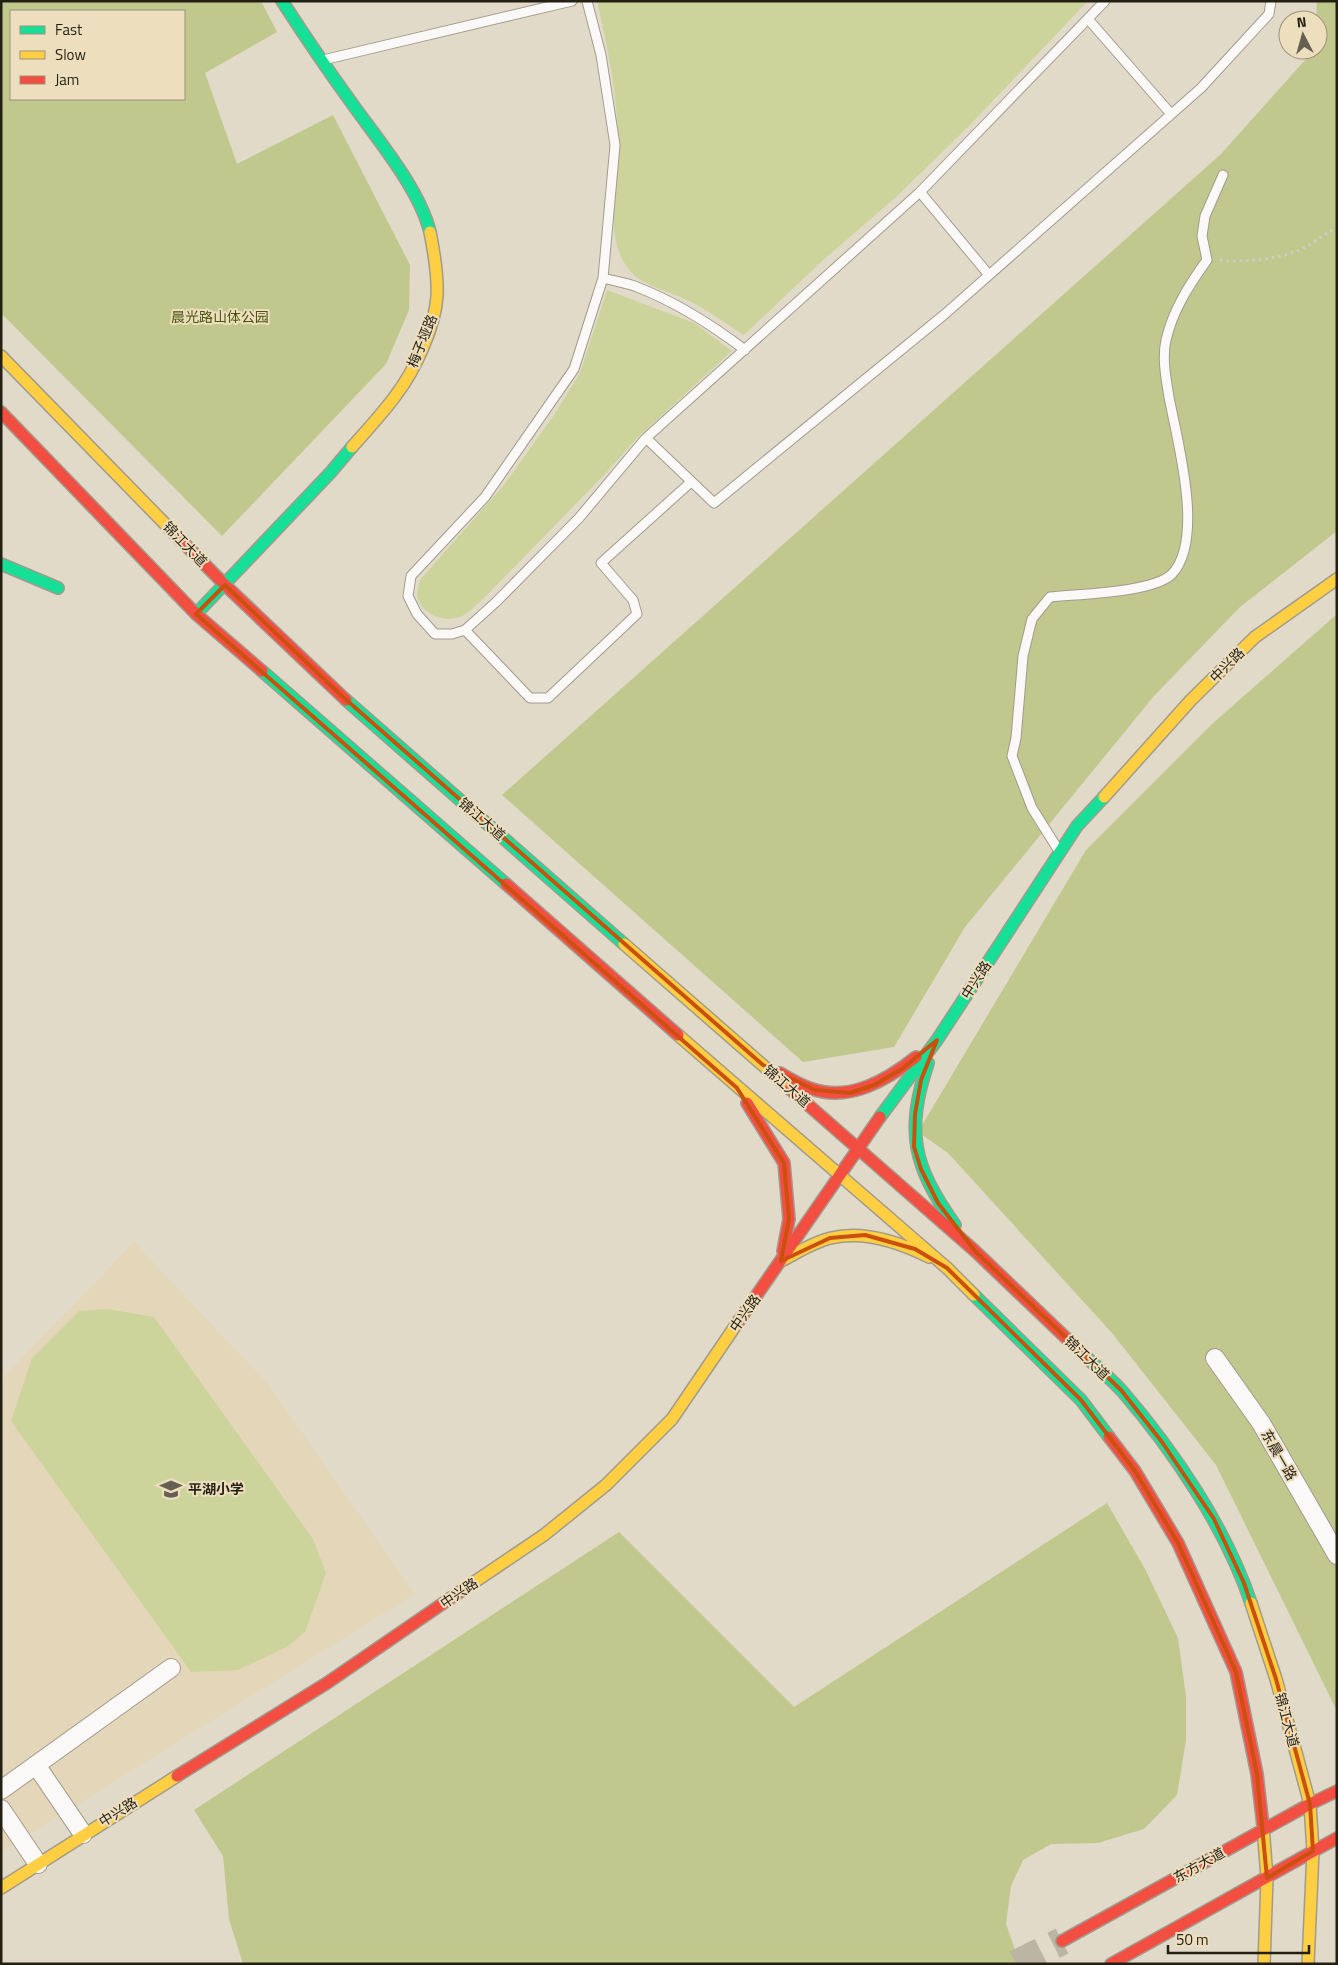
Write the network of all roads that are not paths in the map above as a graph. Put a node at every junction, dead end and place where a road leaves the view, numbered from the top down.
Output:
1 (282, 1) edge
2 (572, 1) edge
3 (587, 1) edge
4 (1105, 1) edge
5 (1271, 1) edge
6 (1088, 19) junction
7 (320, 60) junction
8 (1171, 114) junction
9 (1222, 175) dead end
10 (920, 192) junction
11 (989, 275) junction
12 (603, 278) junction
13 (745, 350) junction
14 (1, 356) edge
15 (1, 412) edge
16 (646, 438) junction
17 (691, 482) junction
18 (1, 564) edge
19 (1337, 579) edge
20 (225, 585) junction
21 (58, 588) dead end
22 (196, 614) junction
23 (464, 630) junction
24 (1060, 852) junction
25 (937, 1040) junction
26 (763, 1065) junction
27 (737, 1088) junction
28 (857, 1148) junction
29 (839, 1176) junction
30 (975, 1251) junction
31 (781, 1261) junction
32 (947, 1268) junction
33 (1215, 1358) dead end
34 (1337, 1555) edge
35 (171, 1668) dead end
36 (36, 1764) junction
37 (1, 1790) edge
38 (1337, 1791) edge
39 (1310, 1804) junction
40 (1, 1809) edge
41 (1264, 1830) junction
42 (83, 1834) junction
43 (1337, 1838) edge
44 (1313, 1851) junction
45 (38, 1864) junction
46 (1267, 1878) junction
47 (1, 1888) edge
48 (1062, 1941) tunnel mouth
49 (1111, 1964) edge
50 (1264, 1964) edge
51 (1308, 1964) edge

1 - 7 main road, 梅子垭路
2 - 7 lane
3 - 12 lane
4 - 6 lane
5 - 8 lane
6 - 8 lane
6 - 10 lane
7 - 20 main road, 梅子垭路
8 - 11 lane
9 - 24 lane
10 - 11 lane
10 - 13 lane
11 - 17 lane
12 - 13 lane
12 - 23 lane
13 - 16 lane
14 - 20 main road, 锦江大道
15 - 22 main road
16 - 17 lane
16 - 23 lane
17 - 23 lane
18 - 21 main road
19 - 24 main road, 中兴路
20 - 22 main road, 梅子垭路
20 - 26 main road, 锦江大道
22 - 27 main road
24 - 25 main road, 中兴路
25 - 26 main road
25 - 28 main road, 中兴路
25 - 30 main road
26 - 28 main road, 锦江大道
27 - 29 main road
27 - 31 main road
28 - 29 main road, 中兴路
28 - 30 main road, 锦江大道
29 - 31 main road, 中兴路
29 - 32 main road
30 - 39 main road, 锦江大道
31 - 32 main road
31 - 42 main road, 中兴路
32 - 41 main road
33 - 34 street, 东晨一路
35 - 36 street
36 - 37 street
36 - 42 street
38 - 39 main road, 东方大道
39 - 41 main road, 东方大道
39 - 44 main road, 锦江大道
40 - 45 street
41 - 46 main road
41 - 48 main road, 东方大道
42 - 45 main road, 中兴路
43 - 44 main road
44 - 46 main road
44 - 51 main road, 锦江大道
45 - 47 main road, 中兴路
46 - 49 main road
46 - 50 main road

